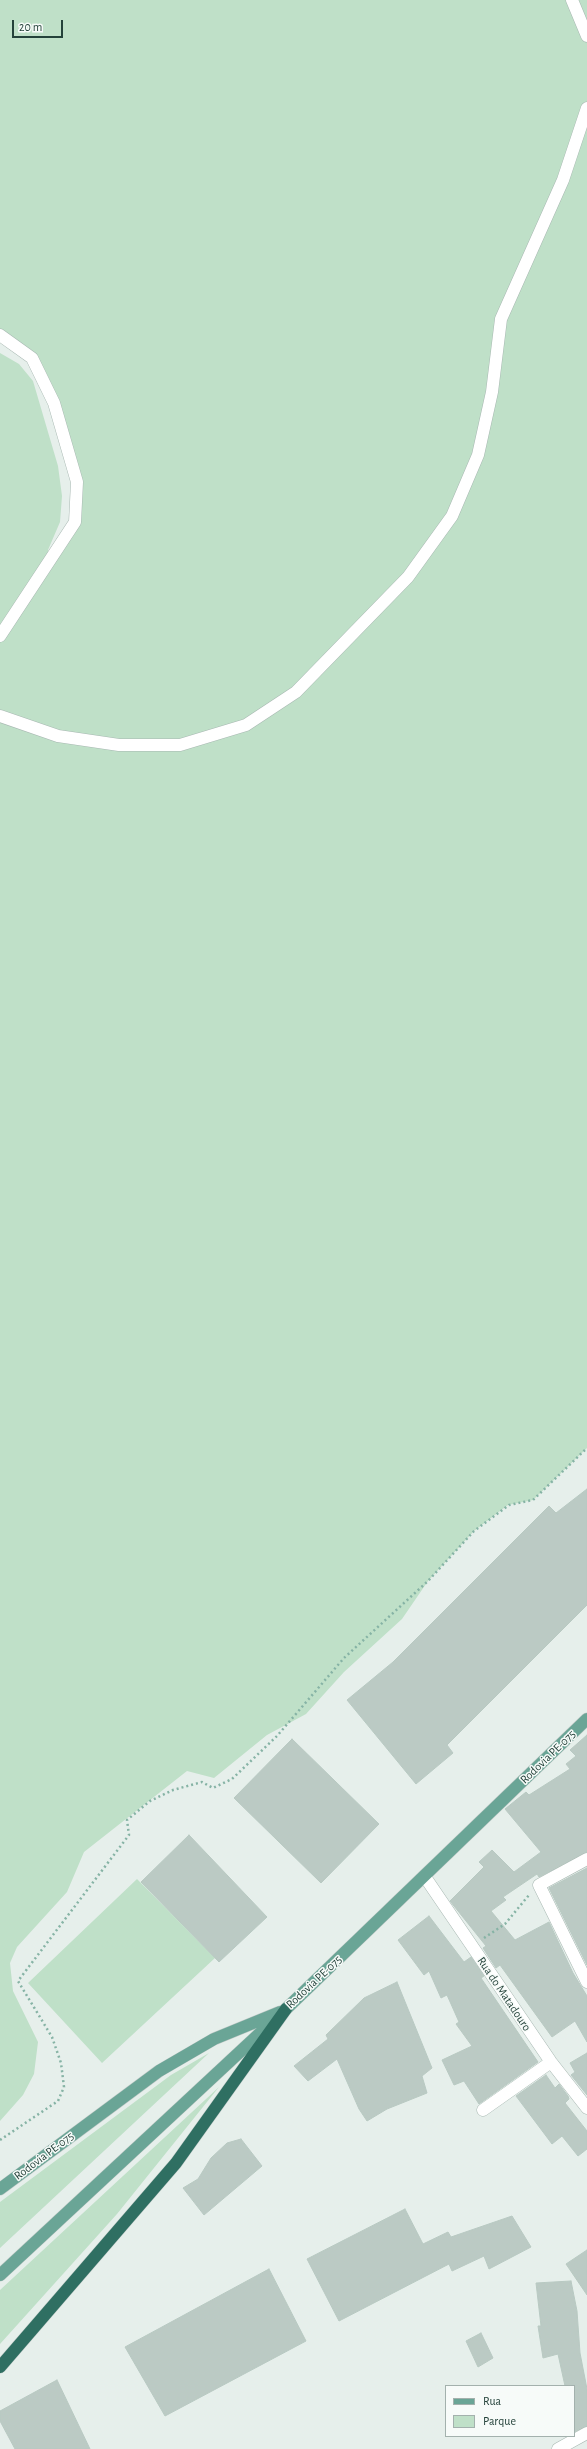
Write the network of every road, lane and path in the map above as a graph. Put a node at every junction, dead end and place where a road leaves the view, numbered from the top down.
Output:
1 (572, 0) edge
2 (587, 36) edge
3 (587, 108) edge
4 (0, 335) edge
5 (0, 636) edge
6 (0, 716) edge
7 (587, 1448) edge
8 (587, 1719) edge
9 (587, 1859) edge
10 (425, 1877) junction
11 (538, 1884) junction
12 (472, 1946) junction
13 (587, 1982) edge
14 (286, 2009) junction
15 (551, 2062) junction
16 (587, 2108) edge
17 (483, 2110) dead end
18 (0, 2140) edge
19 (0, 2189) edge
20 (0, 2274) edge
21 (0, 2366) edge
22 (587, 2433) edge
23 (558, 2449) edge

1 - 2 street
3 - 6 street
4 - 5 street
7 - 18 path
8 - 10 main road, Rodovia PE-075
9 - 11 street
10 - 12 street, Rua do Matadouro
10 - 14 main road, Rodovia PE-075
11 - 12 path
11 - 13 street
12 - 15 street, Rua do Matadouro
14 - 19 main road, Rodovia PE-075
14 - 20 main road
14 - 21 highway
15 - 16 street, Rua do Matadouro
15 - 17 street
22 - 23 street

